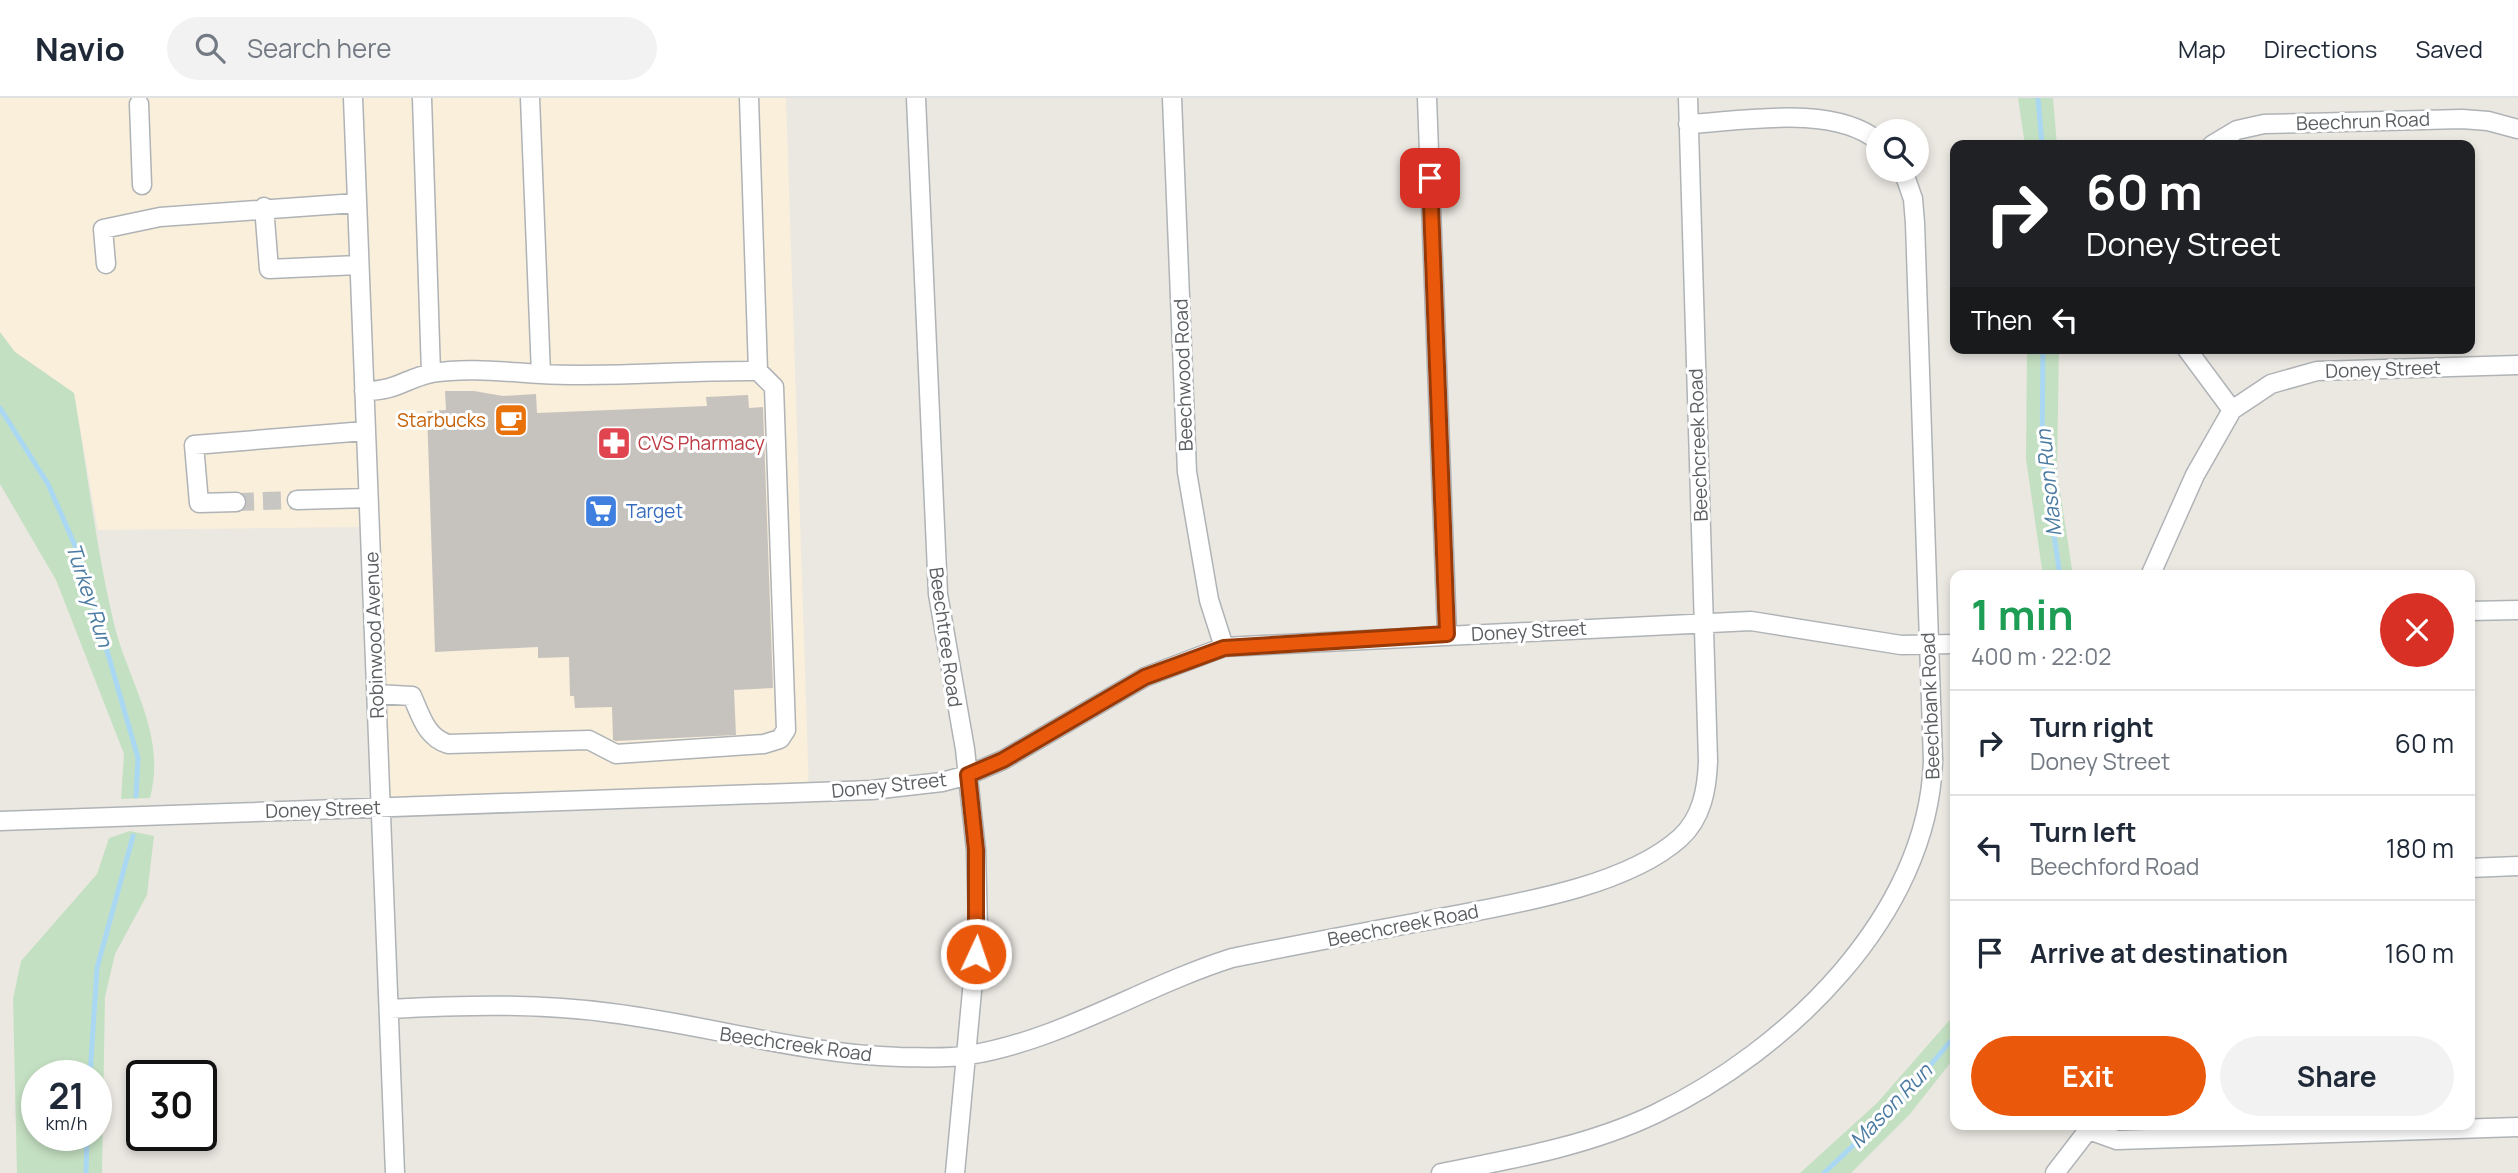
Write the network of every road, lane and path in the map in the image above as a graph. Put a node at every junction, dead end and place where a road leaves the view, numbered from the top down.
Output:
1 (353, 98) edge
2 (422, 98) edge
3 (530, 98) edge
4 (749, 98) edge
5 (916, 98) edge
6 (1172, 98) edge
7 (1427, 98) edge
8 (1688, 98) edge
9 (139, 104) dead end
10 (1688, 124) junction
11 (2518, 129) edge
12 (1866, 133) edge
13 (2220, 140) edge
14 (1907, 182) edge
15 (142, 185) dead end
16 (356, 204) junction
17 (264, 208) junction
18 (106, 264) dead end
19 (358, 265) junction
20 (2190, 354) edge
21 (2518, 365) edge
22 (758, 371) junction
23 (431, 373) junction
24 (541, 374) junction
25 (364, 391) junction
26 (2232, 410) junction
27 (365, 431) junction
28 (368, 498) junction
29 (297, 500) tunnel mouth
30 (236, 502) tunnel mouth
31 (2153, 570) edge
32 (2518, 610) edge
33 (2475, 611) edge
34 (1704, 623) junction
35 (1447, 634) junction
36 (1950, 644) edge
37 (1928, 645) junction
38 (1224, 648) junction
39 (376, 694) junction
40 (968, 775) junction
41 (381, 807) junction
42 (0, 821) edge
43 (2518, 866) edge
44 (2475, 867) edge
45 (389, 1009) junction
46 (967, 1056) junction
47 (2518, 1128) edge
48 (2475, 1129) edge
49 (2088, 1130) edge
50 (2094, 1130) edge
51 (2451, 1130) edge
52 (395, 1173) edge
53 (955, 1173) edge
54 (1441, 1173) edge
55 (2055, 1173) edge

1 - 16 street, Robinwood Avenue
2 - 23 street
3 - 24 street
4 - 22 street
5 - 40 street, Beechtree Road
6 - 38 street, Beechwood Road
7 - 35 street
8 - 10 street, Beechcreek Road
9 - 15 street
10 - 12 street
10 - 34 street, Beechcreek Road
11 - 13 street, Beechrun Road
14 - 37 street, Beechbank Road
16 - 17 street
16 - 19 street, Robinwood Avenue
17 - 18 street
17 - 19 street
19 - 25 street, Robinwood Avenue
20 - 26 street
21 - 26 street, Doney Street
22 - 24 street
22 - 39 street
23 - 24 street
23 - 25 street
25 - 27 street, Robinwood Avenue
26 - 31 street, Doney Street
27 - 28 street, Robinwood Avenue
27 - 30 street
28 - 29 street
28 - 39 street, Robinwood Avenue
32 - 33 street
34 - 35 street, Doney Street
34 - 37 street, Doney Street
34 - 46 street, Beechcreek Road
35 - 38 street, Doney Street
36 - 37 street, Doney Street
37 - 54 street, Beechbank Road
38 - 40 street, Doney Street
39 - 41 street, Robinwood Avenue
40 - 41 street, Doney Street
40 - 46 street, Beechtree Road
41 - 42 street, Doney Street
41 - 45 street, Robinwood Avenue
43 - 44 street
45 - 46 street, Beechcreek Road
45 - 52 street, Robinwood Avenue
46 - 53 street, Beechtree Road
47 - 48 street
49 - 55 street
50 - 51 street

